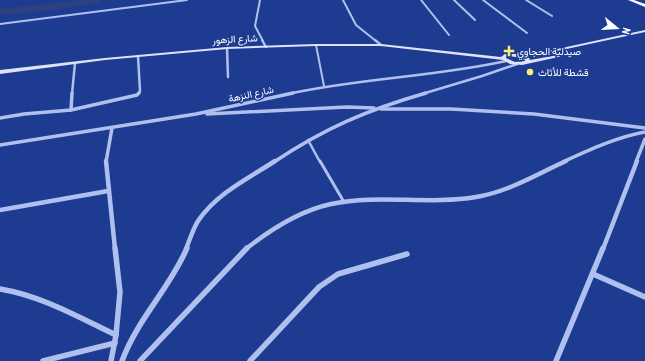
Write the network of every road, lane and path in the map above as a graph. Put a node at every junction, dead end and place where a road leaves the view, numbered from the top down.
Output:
1 (187, 0) edge
2 (260, 0) edge
3 (344, 0) edge
4 (421, 0) edge
5 (454, 0) edge
6 (483, 0) edge
7 (526, 0) edge
8 (630, 0) edge
9 (638, 0) edge
10 (645, 3) edge
11 (645, 6) edge
12 (552, 16) dead end
13 (475, 20) dead end
14 (0, 24) edge
15 (645, 31) edge
16 (527, 33) dead end
17 (449, 35) dead end
18 (645, 36) edge
19 (316, 45) junction
20 (381, 45) junction
21 (266, 47) junction
22 (227, 48) junction
23 (591, 49) dead end
24 (583, 51) dead end
25 (518, 55) junction
26 (138, 56) junction
27 (505, 58) junction
28 (528, 62) junction
29 (75, 63) junction
30 (517, 64) junction
31 (0, 72) edge
32 (228, 77) dead end
33 (324, 86) junction
34 (375, 108) junction
35 (71, 110) junction
36 (196, 114) junction
37 (0, 118) edge
38 (112, 128) junction
39 (645, 128) edge
40 (645, 132) edge
41 (645, 139) edge
42 (308, 140) junction
43 (0, 145) edge
44 (108, 191) junction
45 (344, 202) junction
46 (0, 210) edge
47 (407, 254) dead end
48 (593, 274) junction
49 (0, 289) edge
50 (645, 296) edge
51 (116, 335) junction
52 (115, 343) junction
53 (43, 361) edge
54 (111, 361) edge
55 (122, 361) edge
56 (140, 361) edge
57 (250, 361) edge
58 (556, 361) edge

1 - 14 street
2 - 21 street
3 - 20 street
4 - 17 street
5 - 13 street
6 - 16 street
7 - 12 street
8 - 11 main road
9 - 10 main road
15 - 25 main road
18 - 23 main road
19 - 20 main road, شارع الزهور
19 - 21 main road, شارع الزهور
19 - 33 lane
20 - 27 main road, شارع الزهور
21 - 22 main road, شارع الزهور
22 - 26 main road, شارع الزهور
22 - 32 street
24 - 28 main road
25 - 27 main road
25 - 28 main road
26 - 29 main road, شارع الزهور
26 - 35 street
27 - 30 main road
27 - 33 street, شارع النزهة
28 - 30 main road
29 - 31 main road, شارع الزهور
29 - 35 street
30 - 34 street
33 - 36 street, شارع النزهة
34 - 36 street
34 - 39 street
34 - 42 street
35 - 37 street
36 - 38 street, شارع النزهة
38 - 43 street, شارع النزهة
38 - 44 street
40 - 45 street
41 - 48 street
42 - 45 lane
42 - 55 street
44 - 46 street
44 - 51 street
45 - 56 street
47 - 57 street
48 - 50 street
48 - 58 street
49 - 51 street
51 - 52 street
52 - 53 street
52 - 54 street

